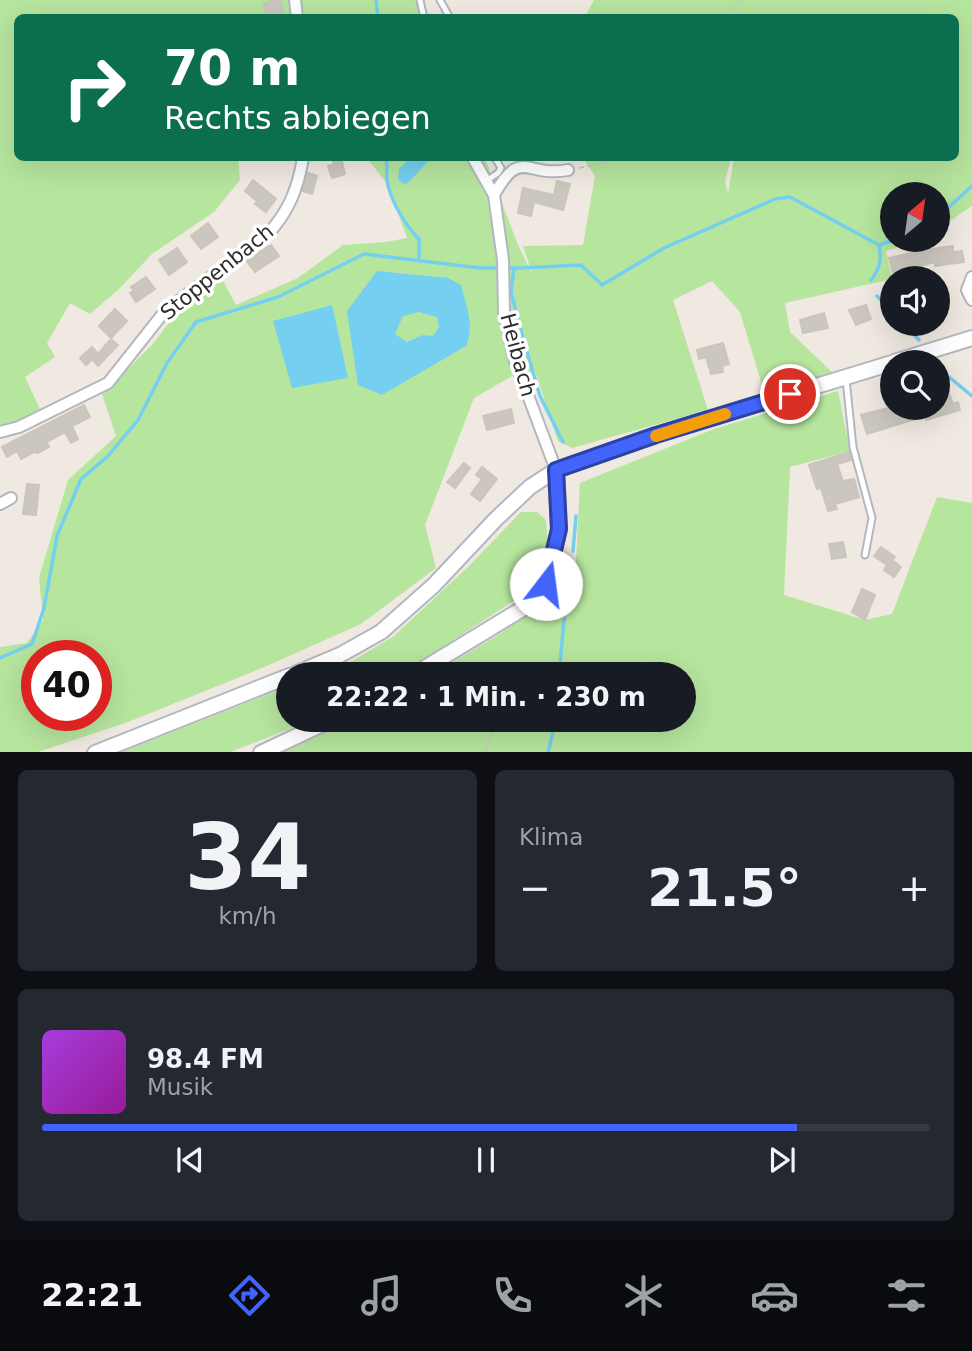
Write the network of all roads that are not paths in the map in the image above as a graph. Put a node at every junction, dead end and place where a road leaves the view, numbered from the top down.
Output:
1 (302, 161) edge
2 (475, 161) edge
3 (496, 161) edge
4 (568, 170) road end
5 (486, 181) junction
6 (494, 195) junction
7 (972, 277) edge
8 (972, 300) edge
9 (972, 338) edge
10 (934, 350) edge
11 (880, 367) edge
12 (841, 378) junction
13 (0, 432) edge
14 (556, 470) junction
15 (10, 498) dead end
16 (0, 504) edge
17 (865, 555) dead end
18 (323, 662) edge
19 (435, 662) edge
20 (276, 681) edge
21 (305, 732) edge
22 (95, 752) edge
23 (261, 752) edge

1 - 13 street, Stoppenbach
2 - 5 street, Heibach
3 - 5 lane
4 - 6 street
5 - 6 street, Heibach
6 - 14 street, Heibach
7 - 8 street
9 - 10 main road
11 - 12 main road
12 - 14 main road
12 - 17 lane
14 - 18 main road
14 - 19 main road
15 - 16 street
20 - 22 main road
21 - 23 main road

